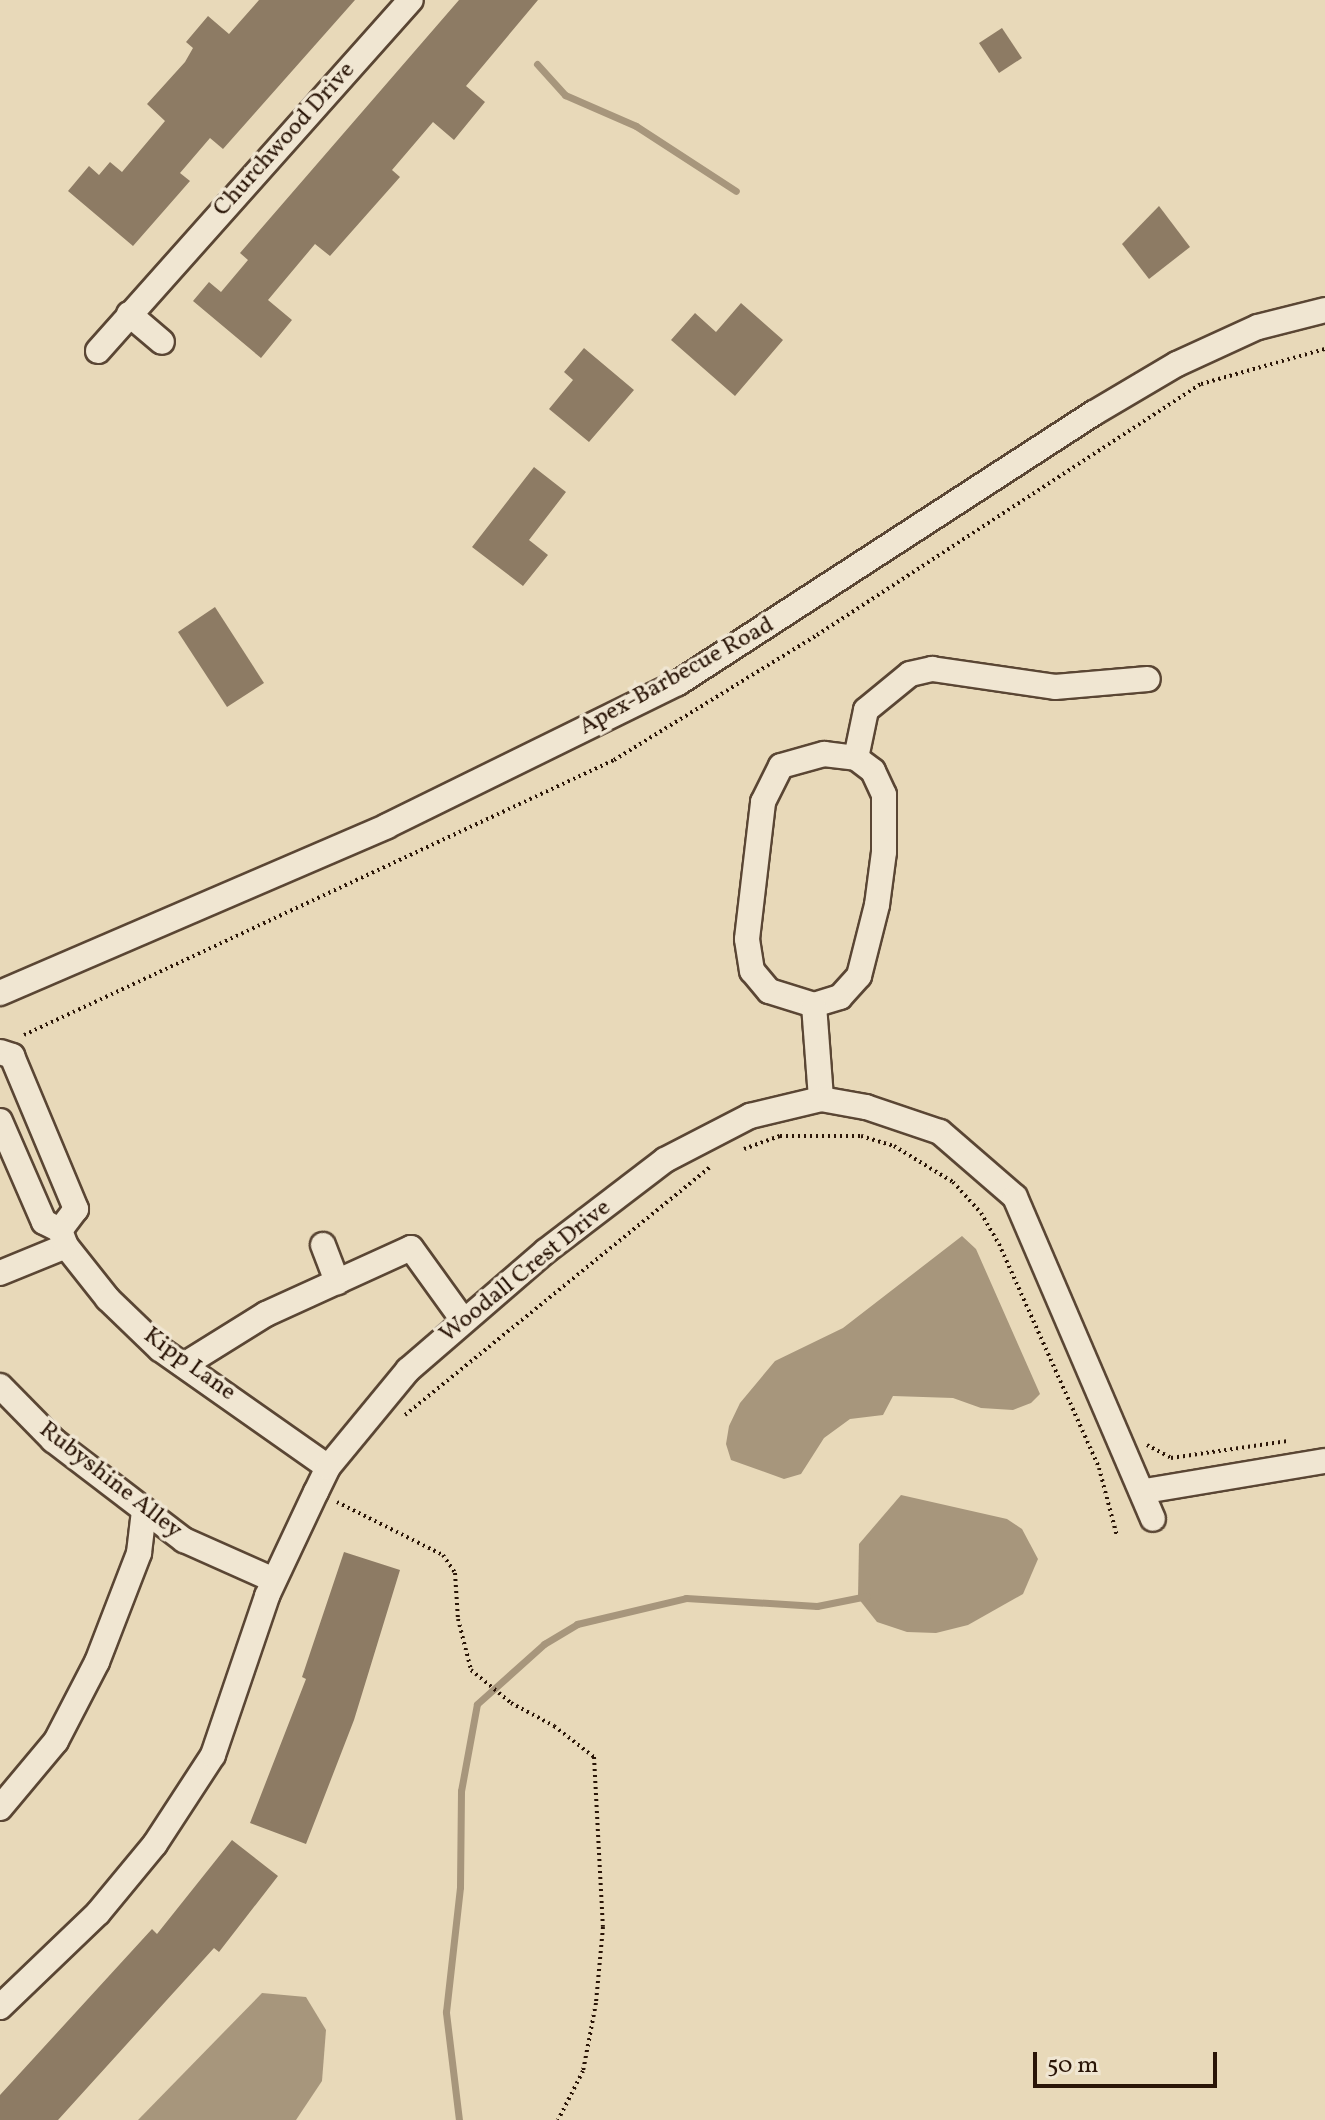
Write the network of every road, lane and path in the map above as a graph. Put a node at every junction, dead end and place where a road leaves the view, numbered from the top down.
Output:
1 (411, 0) edge
2 (1325, 310) edge
3 (129, 314) junction
4 (162, 342) dead end
5 (98, 351) dead end
6 (1148, 679) dead end
7 (856, 758) junction
8 (0, 993) edge
9 (814, 1005) junction
10 (0, 1052) edge
11 (821, 1099) junction
12 (0, 1121) edge
13 (740, 1150) dead end
14 (720, 1161) dead end
15 (63, 1238) junction
16 (323, 1245) dead end
17 (0, 1273) edge
18 (337, 1282) junction
19 (463, 1320) junction
20 (184, 1365) junction
21 (0, 1386) edge
22 (403, 1416) dead end
23 (1299, 1440) dead end
24 (1138, 1450) dead end
25 (1325, 1461) edge
26 (328, 1467) junction
27 (1145, 1491) junction
28 (336, 1502) dead end
29 (144, 1511) junction
30 (1153, 1519) dead end
31 (1117, 1536) dead end
32 (274, 1580) junction
33 (0, 1808) edge
34 (0, 2007) edge
35 (558, 2120) edge

1 - 3 street, Churchwood Drive
2 - 8 street, Apex-Barbecue Road
3 - 4 street
3 - 5 street, Churchwood Drive
6 - 7 street
7 - 9 street
7 - 9 street
9 - 11 street
10 - 15 street
11 - 19 street, Woodall Crest Drive
11 - 27 street, Woodall Crest Drive
12 - 15 street, Kipp Lane
13 - 31 path
14 - 22 path
15 - 17 street
15 - 20 street, Kipp Lane
16 - 18 street
18 - 19 street
18 - 20 street
19 - 26 street, Woodall Crest Drive
20 - 26 street, Kipp Lane
21 - 29 street, Rubyshine Alley
23 - 24 path
25 - 27 street
26 - 32 street, Woodall Crest Drive
27 - 30 street, Woodall Crest Drive
28 - 35 path
29 - 32 street, Rubyshine Alley
29 - 33 street
32 - 34 street, Woodall Crest Drive

